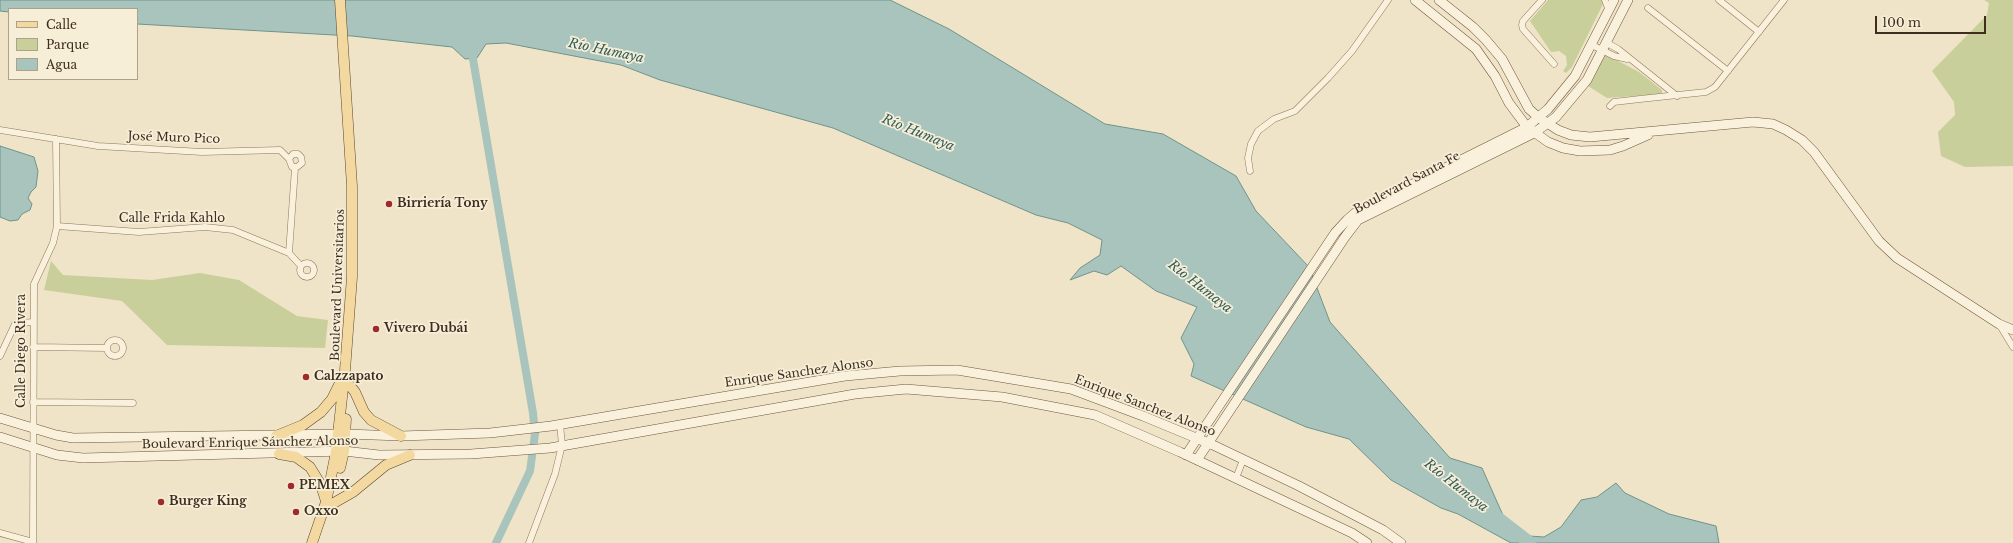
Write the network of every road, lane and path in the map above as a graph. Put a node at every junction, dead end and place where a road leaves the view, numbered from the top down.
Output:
1 (340, 0) edge
2 (346, 0) edge
3 (1388, 0) edge
4 (1415, 0) edge
5 (1439, 0) edge
6 (1542, 0) edge
7 (1605, 0) edge
8 (1614, 0) edge
9 (1628, 0) edge
10 (1719, 0) edge
11 (1784, 0) edge
12 (1648, 8) dead end
13 (1609, 11) junction
14 (1759, 32) junction
15 (1592, 45) junction
16 (1605, 47) junction
17 (1554, 64) dead end
18 (1728, 71) junction
19 (1677, 96) junction
20 (348, 99) junction
21 (1610, 106) dead end
22 (1538, 117) junction
23 (1547, 124) junction
24 (0, 130) edge
25 (1531, 130) junction
26 (1657, 131) junction
27 (56, 139) junction
28 (289, 159) junction
29 (295, 168) junction
30 (1250, 170) dead end
31 (57, 226) junction
32 (289, 253) junction
33 (301, 266) dead end
34 (32, 322) junction
35 (1999, 324) junction
36 (2013, 330) edge
37 (33, 347) junction
38 (2013, 347) edge
39 (107, 348) dead end
40 (0, 356) edge
41 (345, 370) junction
42 (347, 382) junction
43 (33, 402) junction
44 (133, 403) dead end
45 (0, 418) edge
46 (555, 425) junction
47 (33, 429) junction
48 (527, 429) joint
49 (342, 435) junction
50 (276, 436) junction
51 (400, 436) junction
52 (0, 437) edge
53 (1197, 438) junction
54 (1208, 443) junction
55 (562, 445) junction
56 (33, 448) junction
57 (340, 452) junction
58 (279, 454) junction
59 (410, 455) junction
60 (1186, 455) junction
61 (1197, 460) junction
62 (1243, 460) junction
63 (1236, 478) junction
64 (329, 503) junction
65 (0, 533) edge
66 (33, 542) edge
67 (312, 543) edge
68 (319, 543) edge
69 (529, 543) edge
70 (1367, 543) edge
71 (1401, 543) edge

1 - 20 main road
2 - 20 main road
3 - 30 street
4 - 25 street
5 - 22 street
6 - 17 street
7 - 13 street
8 - 13 street, Boulevard Santa Fe
9 - 16 street, Boulevard Santa Fe
10 - 14 street
11 - 14 street
12 - 18 street
13 - 15 street, Boulevard Santa Fe
14 - 18 street
15 - 16 street
15 - 22 street, Boulevard Santa Fe
16 - 19 street
16 - 23 street, Boulevard Santa Fe
18 - 19 street
19 - 21 street
20 - 41 main road, Boulevard Universitarios
20 - 42 main road, Boulevard Universitarios
22 - 23 street
22 - 25 street, Boulevard Santa Fe
23 - 25 street, Boulevard Santa Fe
23 - 26 street
24 - 27 street, José Muro Pico
25 - 26 street
25 - 53 street, Boulevard Santa Fe
25 - 54 street, Boulevard Santa Fe
26 - 35 street
27 - 28 street, José Muro Pico
27 - 31 street, Calle Diego Rivera
28 - 29 street
28 - 29 street
29 - 32 street
31 - 32 street, Calle Frida Kahlo
31 - 34 street, Calle Diego Rivera
32 - 33 street, Calle Frida Kahlo
34 - 37 street, Calle Diego Rivera
34 - 40 street
35 - 36 street
35 - 38 street
37 - 39 street
37 - 43 street, Calle Diego Rivera
41 - 49 main road, Boulevard Universitarios
41 - 50 main road
42 - 49 main road, Boulevard Universitarios
42 - 51 main road
43 - 44 street
43 - 47 street, Calle Diego Rivera
45 - 47 street, Boulevard Enrique Sánchez Alonso
46 - 48 street, Enrique Sanchez Alonso
46 - 53 street, Enrique Sanchez Alonso
46 - 55 street
47 - 50 street, Boulevard Enrique Sánchez Alonso
47 - 56 street, Calle Diego Rivera
48 - 51 street, Boulevard Enrique Sánchez Alonso
49 - 50 street, Boulevard Enrique Sánchez Alonso
49 - 51 street, Boulevard Enrique Sánchez Alonso
49 - 57 main road, Boulevard Universitarios
52 - 56 street, Boulevard Enrique Sánchez Alonso
53 - 54 street, Enrique Sanchez Alonso
53 - 60 street, Boulevard Santa Fe
54 - 61 street, Boulevard Santa Fe
54 - 62 street, Enrique Sanchez Alonso
55 - 59 street, Boulevard Enrique Sánchez Alonso
55 - 60 street
55 - 69 street
56 - 58 street, Boulevard Enrique Sánchez Alonso
56 - 66 street, Calle Diego Rivera
57 - 58 street, Boulevard Enrique Sánchez Alonso
57 - 59 street, Boulevard Enrique Sánchez Alonso
57 - 64 main road, Boulevard Universitarios
58 - 64 main road
59 - 64 main road
60 - 61 street
61 - 63 street
62 - 63 street
62 - 71 street, Enrique Sanchez Alonso
63 - 70 street
64 - 67 main road, Boulevard Universitarios
64 - 68 main road, Boulevard Universitarios
65 - 66 street

